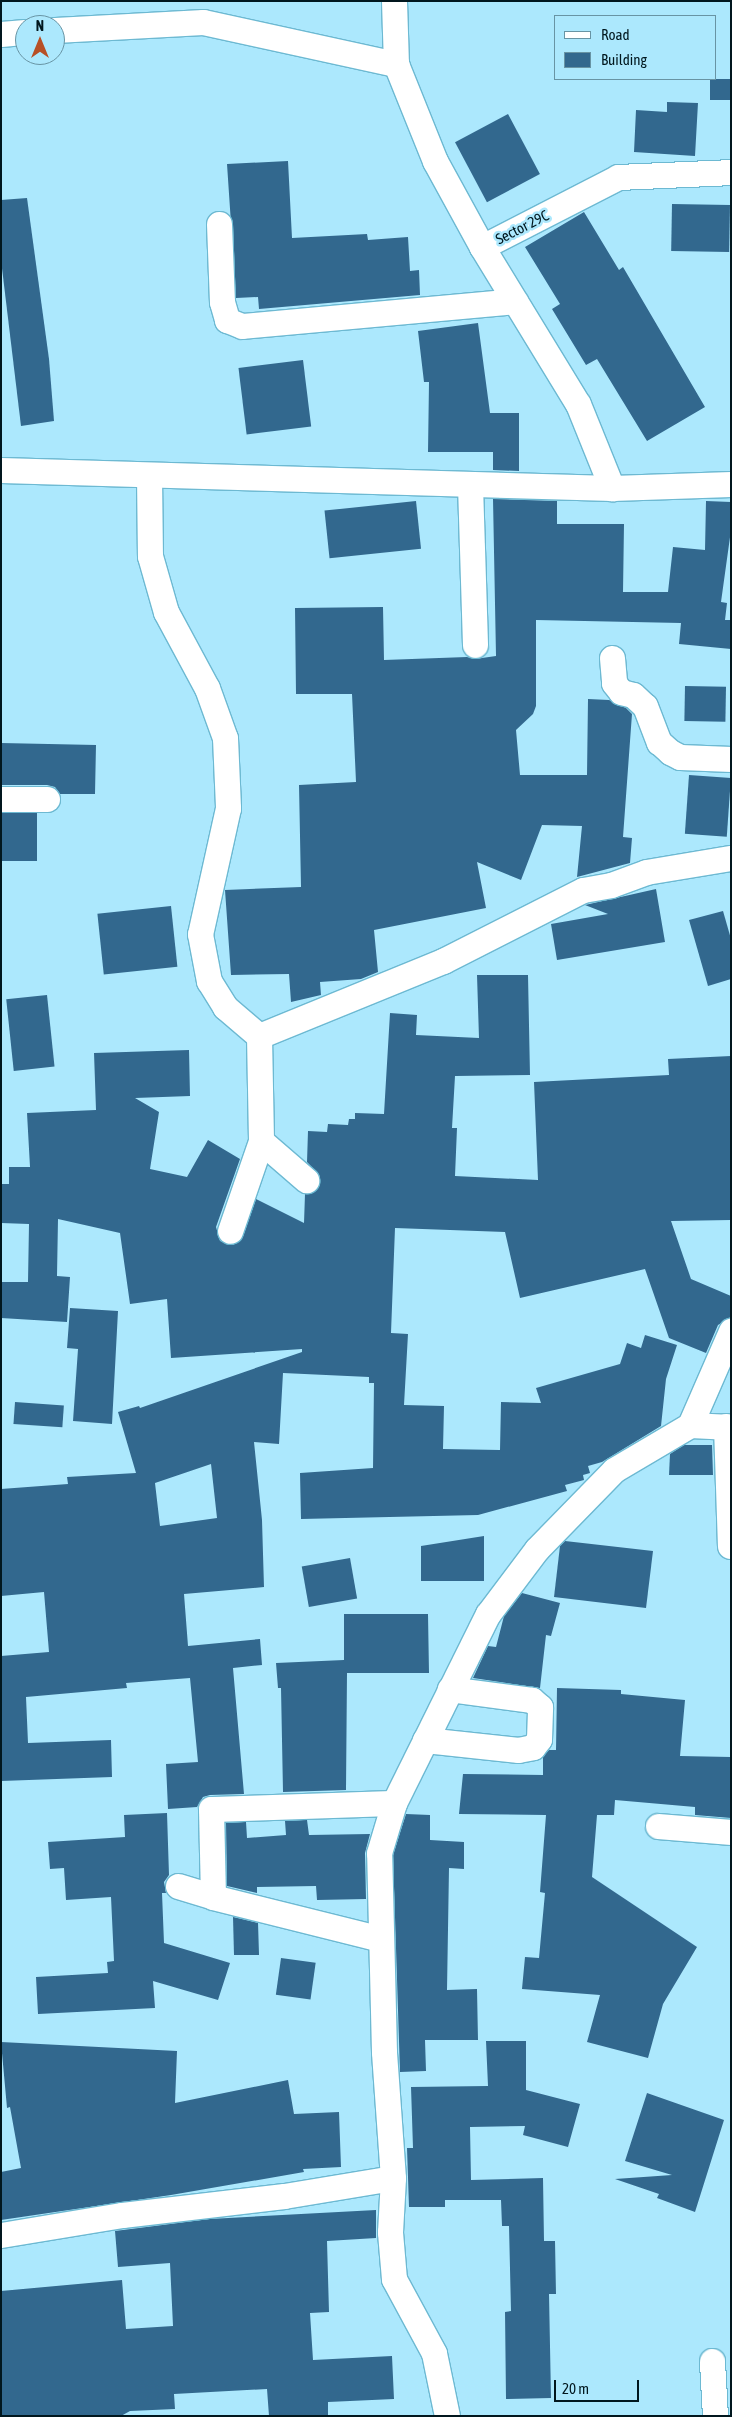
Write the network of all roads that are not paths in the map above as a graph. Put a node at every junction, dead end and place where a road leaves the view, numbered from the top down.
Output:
1 (394, 1) edge
2 (65, 29) edge
3 (15, 33) edge
4 (1, 34) edge
5 (396, 64) junction
6 (731, 172) edge
7 (219, 224) dead end
8 (482, 247) junction
9 (515, 301) junction
10 (1, 470) edge
11 (149, 476) junction
12 (731, 484) edge
13 (470, 485) junction
14 (612, 488) junction
15 (475, 645) dead end
16 (612, 658) dead end
17 (731, 759) edge
18 (1, 799) edge
19 (47, 799) dead end
20 (731, 858) edge
21 (259, 1036) junction
22 (262, 1141) junction
23 (306, 1180) dead end
24 (230, 1231) dead end
25 (731, 1331) edge
26 (690, 1425) junction
27 (728, 1427) edge
28 (730, 1546) edge
29 (450, 1689) junction
30 (425, 1740) junction
31 (394, 1803) junction
32 (658, 1826) dead end
33 (731, 1832) edge
34 (178, 1886) dead end
35 (213, 1897) junction
36 (381, 1939) junction
37 (393, 2178) junction
38 (1, 2235) edge
39 (712, 2361) dead end
40 (448, 2416) edge
41 (715, 2416) edge

1 - 5 street, Sector 29C
2 - 5 street
3 - 4 street
5 - 8 street, Sector 29C
6 - 8 street, Sector 29C
7 - 9 street
8 - 9 street
9 - 14 street
10 - 11 street
11 - 13 street
11 - 21 street
12 - 14 street
13 - 14 street
13 - 15 street
16 - 17 street
18 - 19 street
20 - 21 street
21 - 22 street
22 - 23 street
22 - 24 street
25 - 26 street
26 - 27 street
26 - 29 street
27 - 28 street
29 - 30 street
29 - 30 street
30 - 31 street
31 - 35 street
31 - 36 street
32 - 33 street
34 - 35 street
35 - 36 street
36 - 37 street
37 - 38 street
37 - 40 street
39 - 41 street

